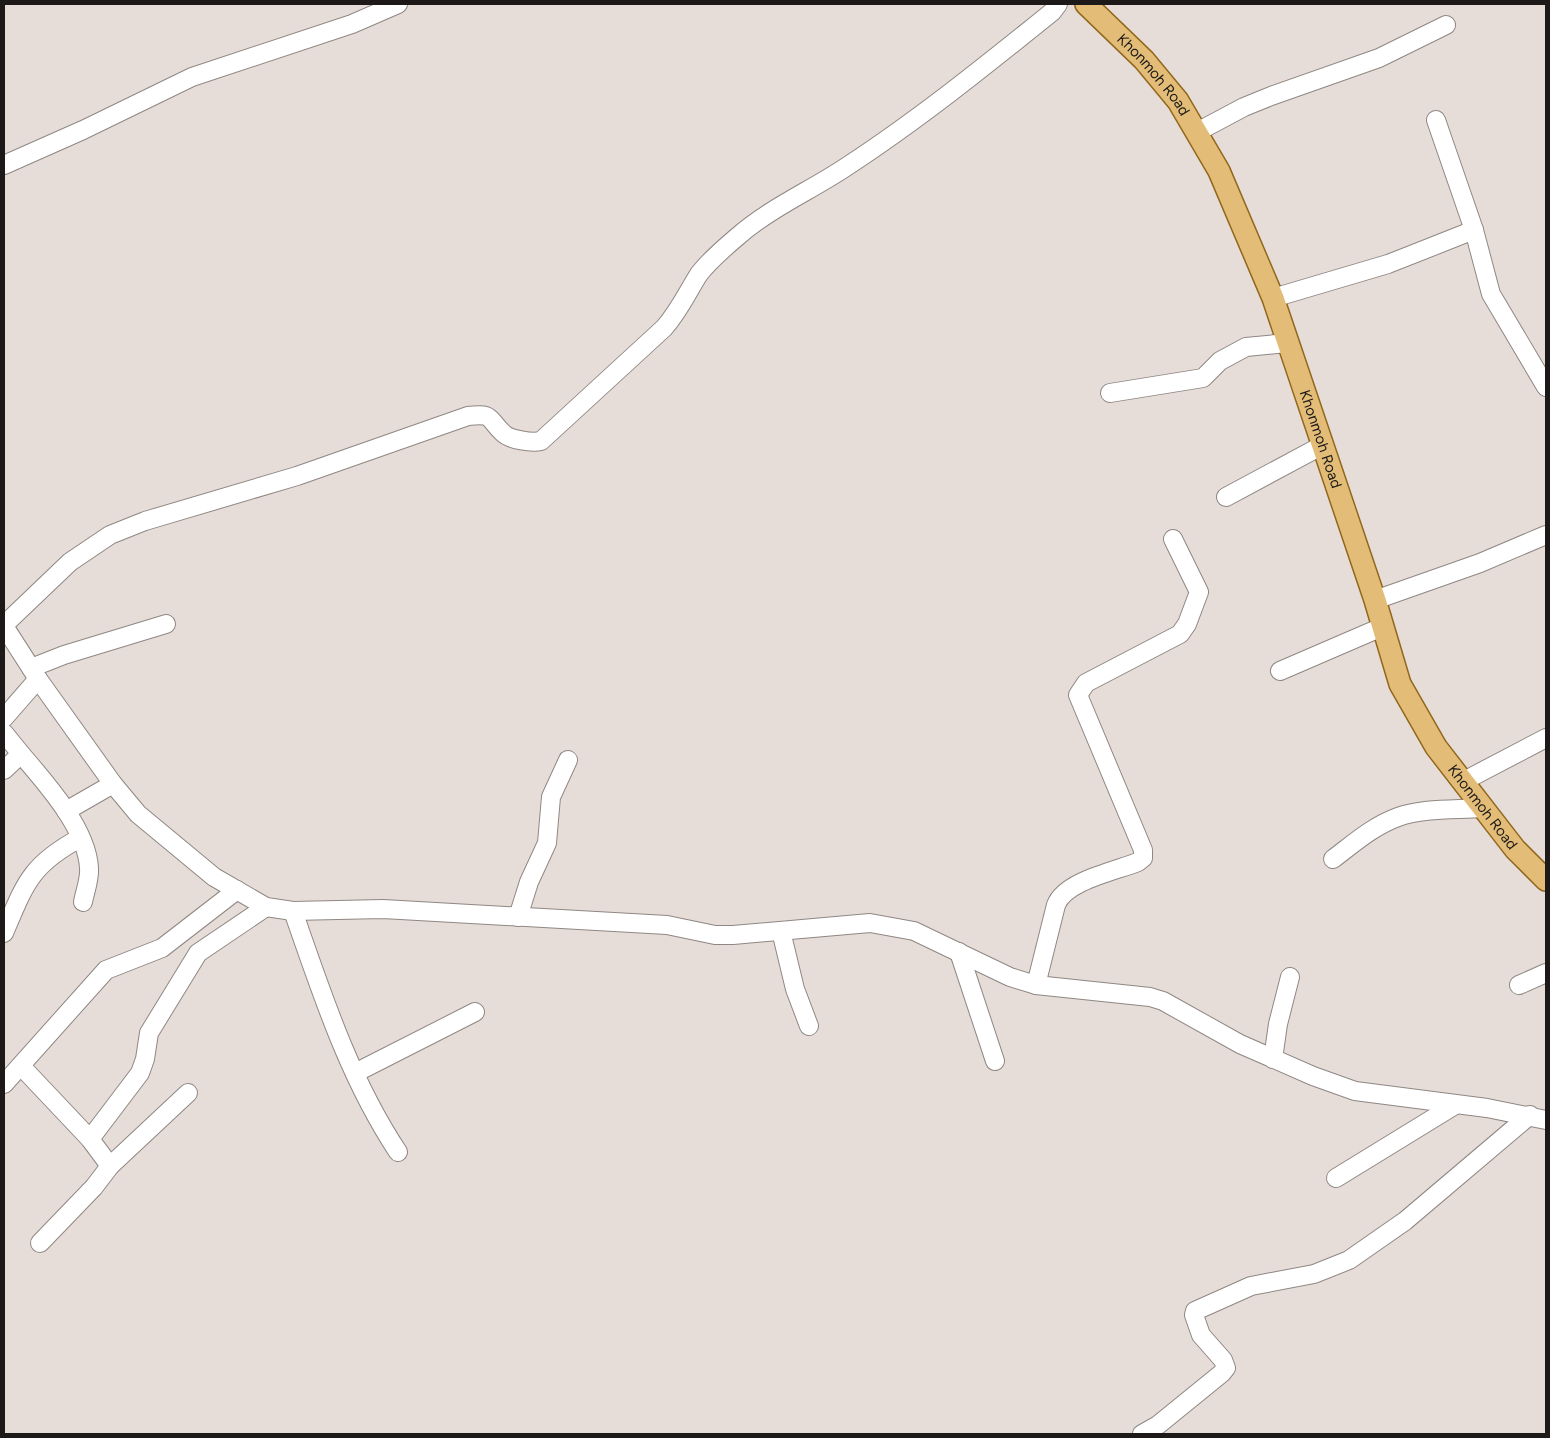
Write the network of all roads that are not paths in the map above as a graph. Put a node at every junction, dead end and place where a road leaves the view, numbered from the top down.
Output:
1 (398, 4) edge
2 (1058, 4) edge
3 (1086, 4) edge
4 (1446, 25) dead end
5 (1436, 120) dead end
6 (1198, 132) junction
7 (4, 165) edge
8 (1474, 230) junction
9 (1273, 298) junction
10 (1287, 343) junction
11 (1546, 387) edge
12 (1110, 393) dead end
13 (1321, 446) junction
14 (1226, 497) dead end
15 (1546, 535) edge
16 (1173, 539) dead end
17 (1375, 600) junction
18 (166, 624) dead end
19 (4, 625) edge
20 (1382, 627) junction
21 (1280, 671) dead end
22 (35, 673) junction
23 (4, 718) edge
24 (4, 733) edge
25 (1546, 738) edge
26 (21, 754) junction
27 (568, 760) dead end
28 (4, 770) edge
29 (1462, 782) junction
30 (114, 784) junction
31 (1482, 808) junction
32 (66, 811) junction
33 (80, 838) junction
34 (1333, 859) dead end
35 (1546, 880) edge
36 (237, 890) junction
37 (82, 902) dead end
38 (9, 905) edge
39 (266, 907) junction
40 (293, 911) junction
41 (518, 917) junction
42 (781, 931) junction
43 (4, 933) edge
44 (959, 952) junction
45 (1546, 973) edge
46 (1290, 977) dead end
47 (1036, 985) junction
48 (1519, 985) dead end
49 (475, 1012) dead end
50 (809, 1026) dead end
51 (1274, 1059) junction
52 (995, 1061) dead end
53 (21, 1066) junction
54 (354, 1073) junction
55 (4, 1084) edge
56 (188, 1093) dead end
57 (1455, 1105) junction
58 (1538, 1117) edge
59 (90, 1139) junction
60 (398, 1152) dead end
61 (110, 1166) junction
62 (1336, 1178) dead end
63 (40, 1243) dead end
64 (1142, 1434) edge

1 - 7 street
2 - 19 street
3 - 6 main road, Khonmoh Road
4 - 6 street
5 - 8 street
6 - 9 main road, Khonmoh Road
8 - 9 street
8 - 11 street
9 - 10 main road, Khonmoh Road
10 - 12 street
10 - 13 main road, Khonmoh Road
13 - 14 street
13 - 17 main road, Khonmoh Road
15 - 17 street
16 - 47 street
17 - 20 main road, Khonmoh Road
18 - 22 street
19 - 22 street
20 - 21 street
20 - 29 main road, Khonmoh Road
22 - 23 street
22 - 30 street
24 - 26 street
25 - 29 street
26 - 28 street
26 - 32 street
27 - 41 street
29 - 31 main road, Khonmoh Road
30 - 32 street
30 - 36 street
31 - 34 street
31 - 35 main road, Khonmoh Road
32 - 33 street
33 - 37 street
33 - 38 street
36 - 39 street
36 - 53 street
38 - 43 street
39 - 40 street
39 - 59 street
40 - 41 street
40 - 54 street
41 - 42 street
42 - 44 street
42 - 50 street
44 - 47 street
44 - 52 street
45 - 48 street
46 - 51 street
47 - 51 street
49 - 54 street
51 - 57 street
53 - 55 street
53 - 59 street
54 - 60 street
56 - 61 street
57 - 58 street
57 - 62 street
58 - 64 street
59 - 61 street
61 - 63 street

